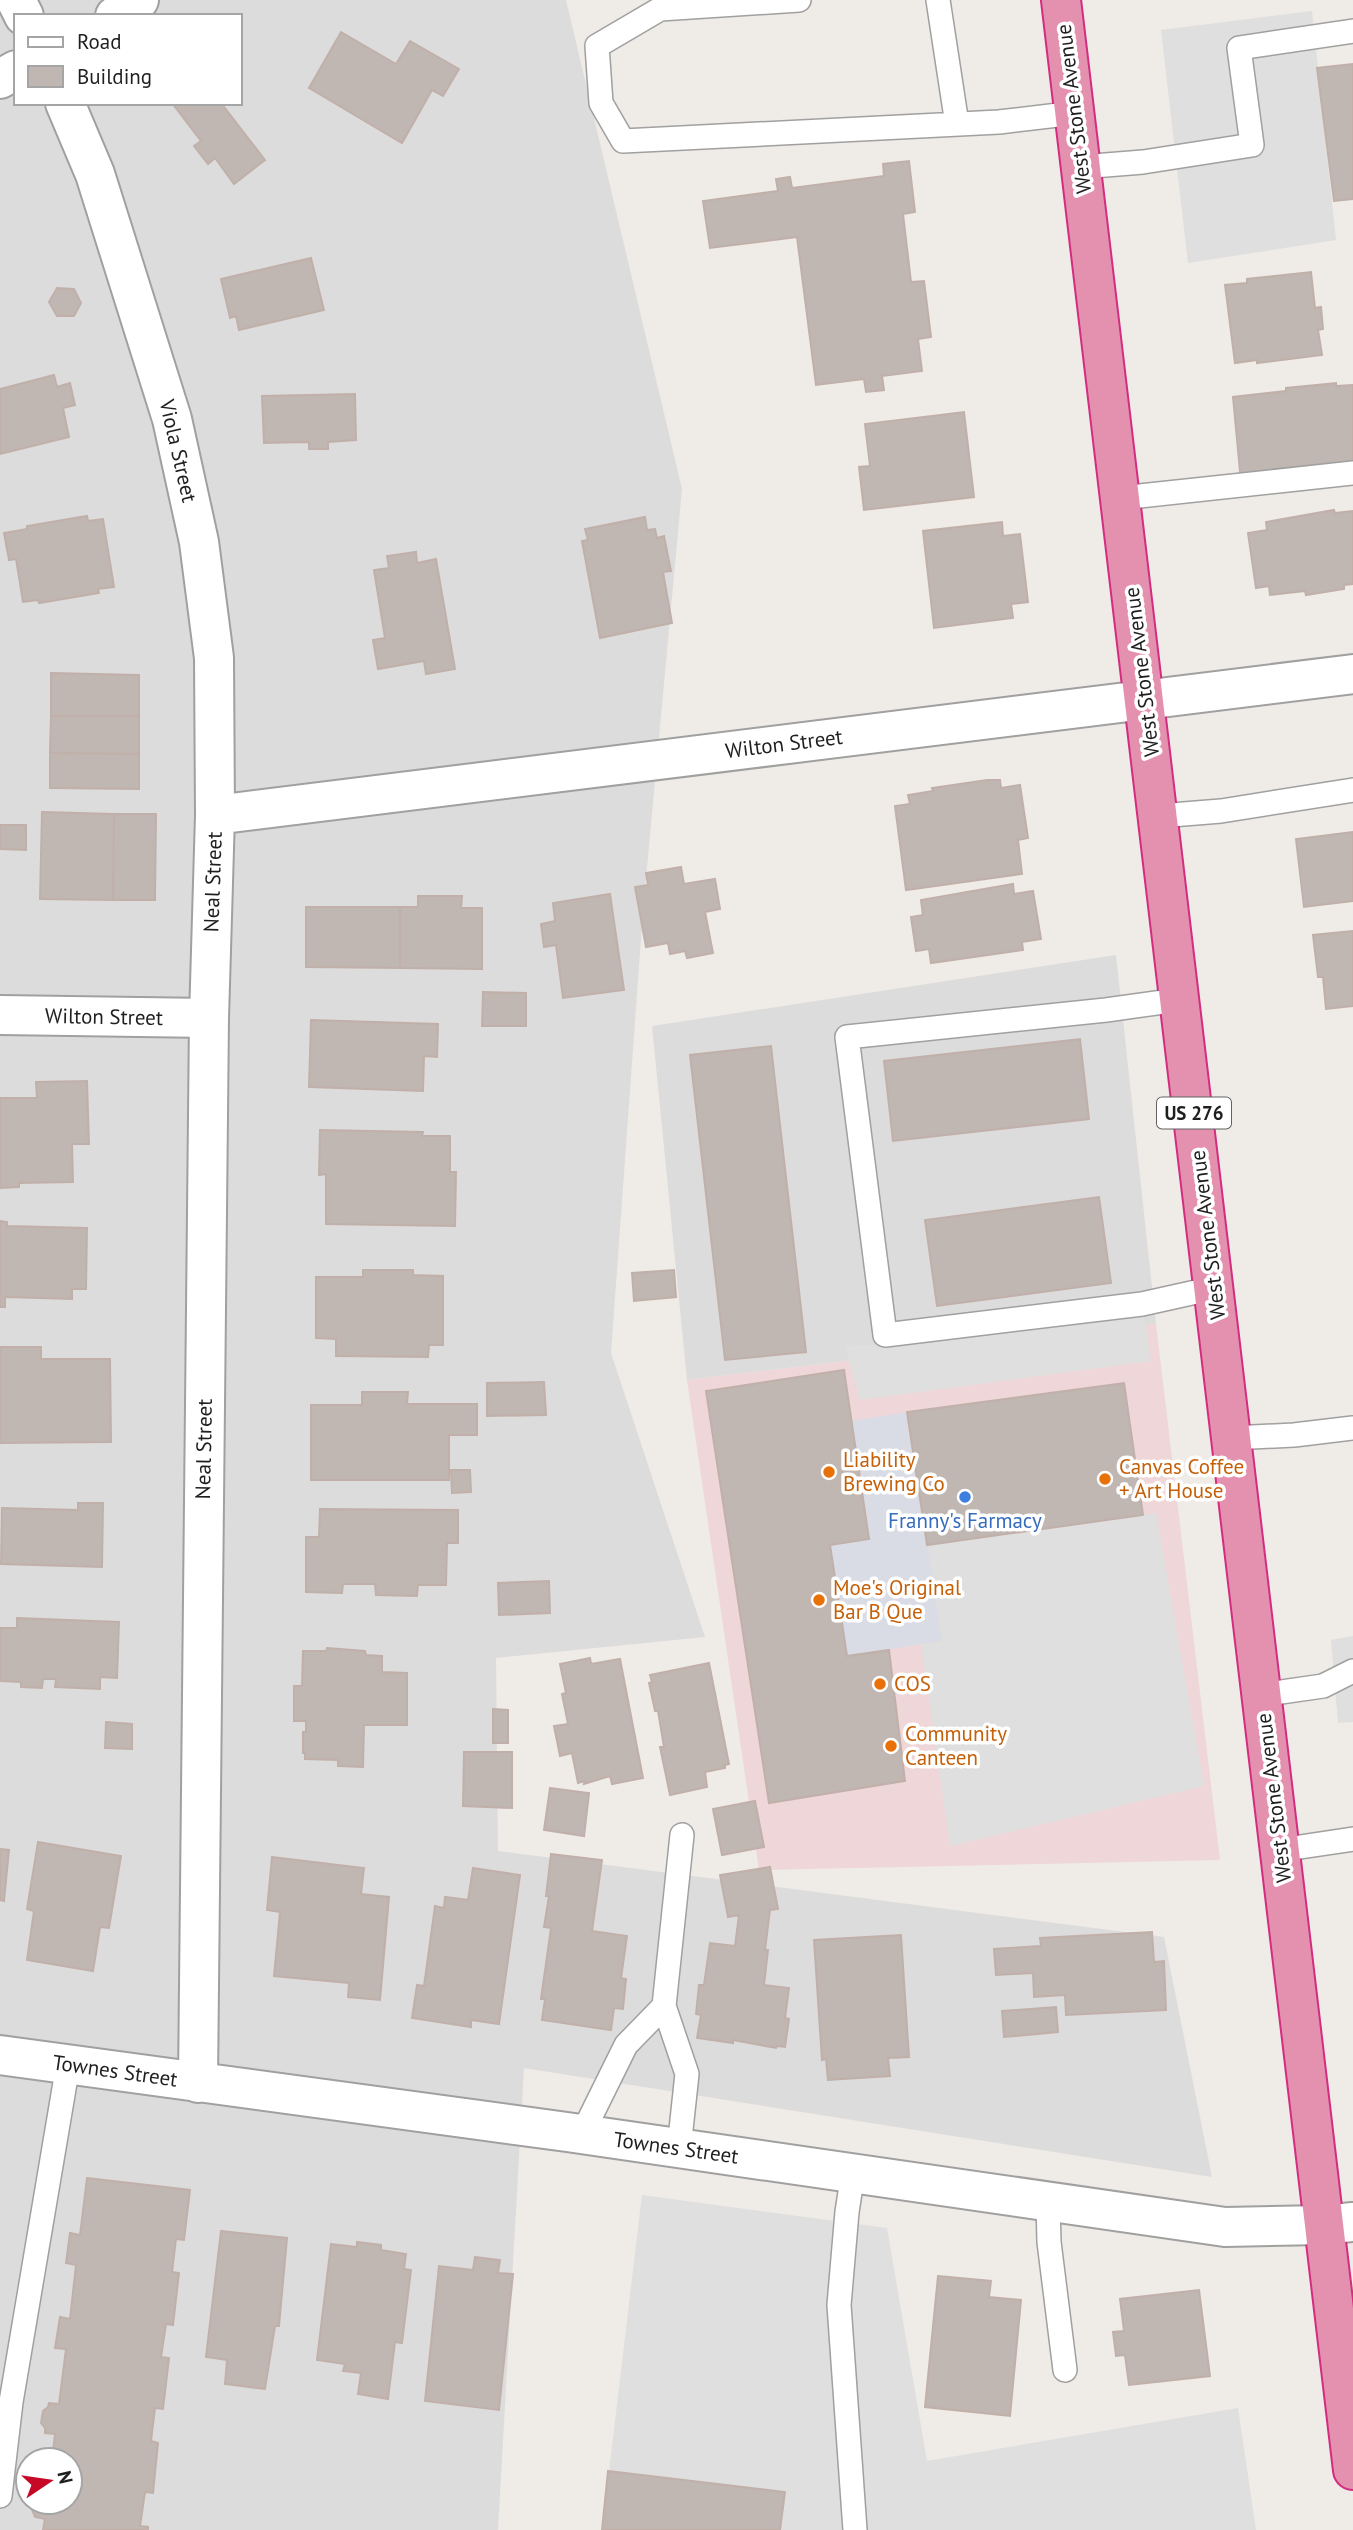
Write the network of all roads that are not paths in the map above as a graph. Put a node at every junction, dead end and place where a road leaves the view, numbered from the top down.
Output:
1 (139, 0) edge
2 (799, 0) edge
3 (938, 0) edge
4 (1061, 0) edge
5 (118, 14) edge
6 (1353, 31) edge
7 (66, 105) edge
8 (1075, 113) junction
9 (957, 124) junction
10 (1081, 167) junction
11 (1353, 473) edge
12 (1121, 498) junction
13 (1353, 674) edge
14 (1146, 699) junction
15 (1353, 790) edge
16 (215, 815) junction
17 (1159, 816) junction
18 (1178, 1000) junction
19 (0, 1016) edge
20 (209, 1018) junction
21 (1214, 1288) junction
22 (1353, 1428) edge
23 (1232, 1438) junction
24 (1353, 1671) edge
25 (1261, 1695) junction
26 (682, 1835) dead end
27 (1353, 1839) edge
28 (1280, 1850) junction
29 (664, 2006) junction
30 (0, 2055) edge
31 (68, 2065) junction
32 (198, 2082) junction
33 (582, 2134) junction
34 (679, 2148) junction
35 (853, 2174) junction
36 (1048, 2202) junction
37 (1338, 2224) edge
38 (1065, 2371) dead end
39 (1353, 2470) edge
40 (0, 2496) edge
41 (855, 2530) edge

1 - 5 street
2 - 9 lane
3 - 9 lane
4 - 8 highway, West Stone Avenue / US 276
6 - 10 lane
7 - 16 street, Viola Street
8 - 9 lane
8 - 10 highway, West Stone Avenue / US 276
10 - 12 highway, West Stone Avenue / US 276
11 - 12 lane
12 - 14 highway, West Stone Avenue / US 276
13 - 14 street, Wilton Street
14 - 16 street, Wilton Street
14 - 17 highway, West Stone Avenue / US 276
15 - 17 lane
16 - 20 street, Neal Street
17 - 18 highway, West Stone Avenue / US 276
18 - 21 highway, West Stone Avenue / US 276
18 - 21 lane
19 - 20 street, Wilton Street
20 - 32 street, Neal Street
21 - 23 highway, West Stone Avenue / US 276
22 - 23 lane
23 - 25 highway, West Stone Avenue / US 276
24 - 25 lane
25 - 28 highway, West Stone Avenue / US 276
26 - 29 lane
27 - 28 lane
28 - 37 highway, West Stone Avenue / US 276
29 - 33 lane
29 - 34 lane
30 - 31 street, Townes Street
31 - 32 street, Townes Street
31 - 40 lane
32 - 33 street, Townes Street
33 - 34 street, Townes Street
34 - 35 street, Townes Street
35 - 36 street, Townes Street
35 - 41 lane
36 - 37 street, Townes Street
36 - 38 lane
37 - 39 highway, West Stone Avenue / US 276

